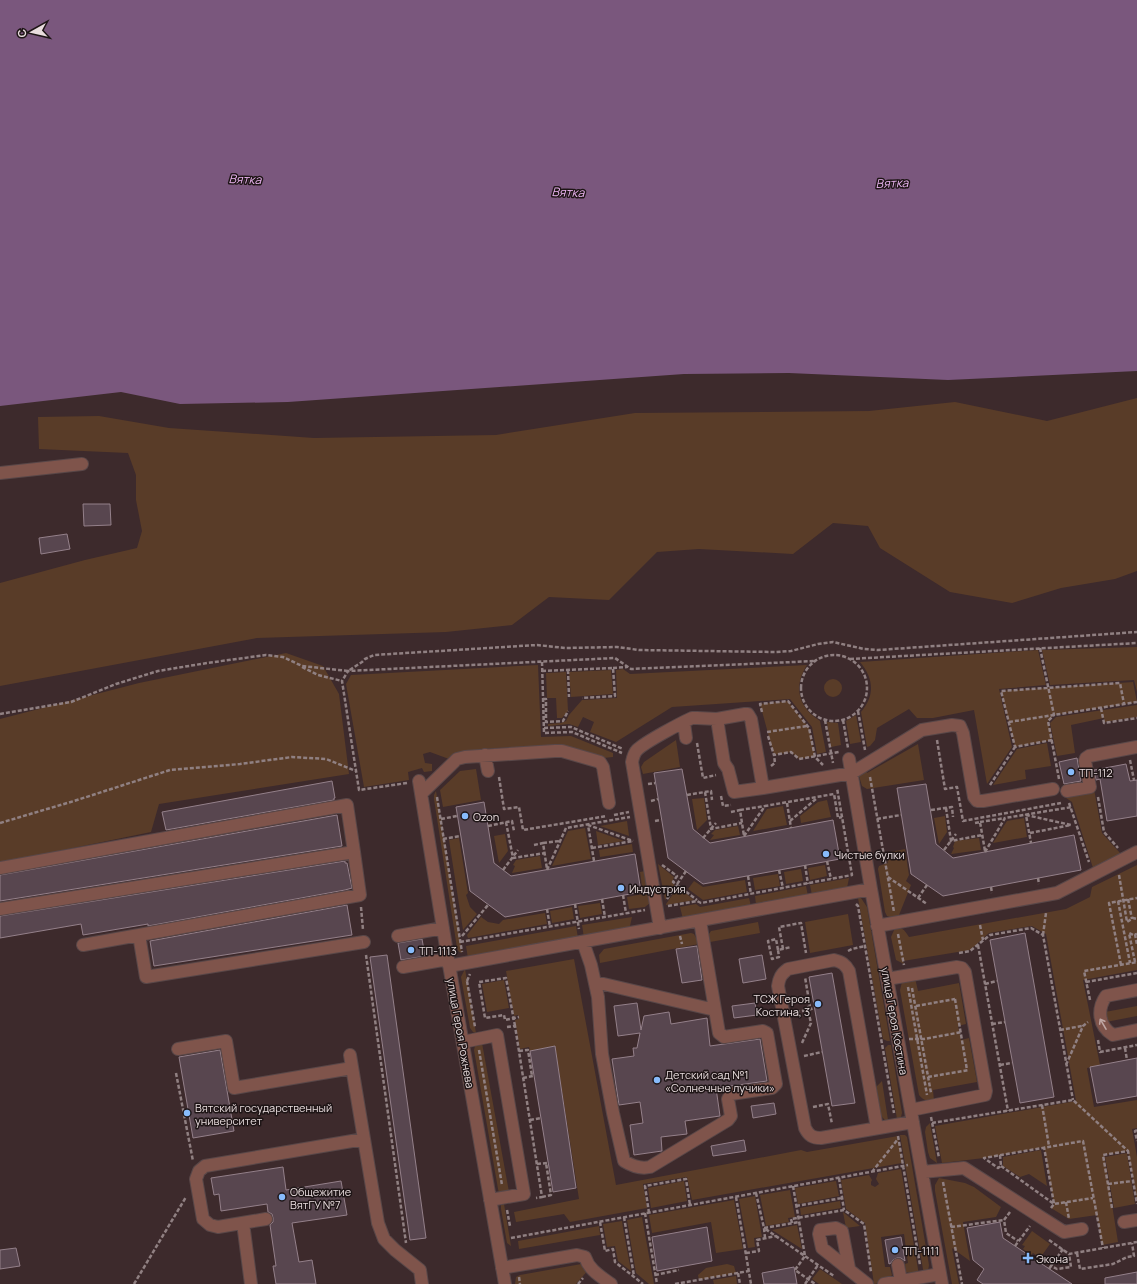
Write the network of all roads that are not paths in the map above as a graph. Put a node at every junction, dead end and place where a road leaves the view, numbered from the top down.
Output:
1 (82, 464) dead end
2 (0, 473) edge
3 (717, 719) junction
4 (684, 723) junction
5 (686, 736) road end
6 (1133, 750) edge
7 (849, 758) road end
8 (852, 773) junction
9 (419, 781) road end
10 (763, 788) junction
11 (421, 794) junction
12 (609, 803) dead end
13 (354, 852) junction
14 (1137, 852) edge
15 (0, 868) edge
16 (871, 889) junction
17 (0, 909) edge
18 (700, 920) junction
19 (877, 926) junction
20 (443, 928) junction
21 (660, 928) junction
22 (139, 935) junction
23 (398, 936) dead end
24 (364, 942) road end
25 (582, 942) junction
26 (83, 945) dead end
27 (449, 963) junction
28 (403, 967) dead end
29 (887, 979) junction
30 (595, 982) junction
31 (1137, 990) edge
32 (715, 1010) junction
33 (1137, 1030) edge
34 (463, 1042) junction
35 (178, 1049) dead end
36 (350, 1055) dead end
37 (352, 1068) junction
38 (912, 1116) junction
39 (877, 1128) junction
40 (364, 1139) junction
41 (922, 1172) junction
42 (490, 1200) junction
43 (266, 1219) dead end
44 (1137, 1220) edge
45 (1124, 1222) dead end
46 (243, 1223) junction
47 (1082, 1229) dead end
48 (898, 1264) dead end
49 (502, 1268) junction
50 (849, 1268) dead end
51 (941, 1279) edge
52 (901, 1281) junction
53 (252, 1284) edge
54 (422, 1284) edge
55 (505, 1284) edge
56 (611, 1284) edge
57 (867, 1284) edge
58 (884, 1284) edge

1 - 2 street
3 - 4 street
3 - 10 street
3 - 10 street
4 - 5 street
4 - 21 street
6 - 8 street
7 - 8 street, улица Героя Костина
8 - 10 street
8 - 16 street, улица Героя Костина
9 - 11 street, улица Героя Рожнева
11 - 12 street
11 - 20 street, улица Героя Рожнева
13 - 15 street
13 - 17 street
13 - 22 street
14 - 19 street
16 - 18 street
16 - 19 street, улица Героя Костина
18 - 21 street
18 - 32 street
19 - 29 street, улица Героя Костина
20 - 23 street
20 - 27 street, улица Героя Рожнева
21 - 25 street
22 - 24 street
22 - 26 street
25 - 27 street
25 - 30 street
27 - 28 street
27 - 34 street, улица Героя Рожнева
29 - 38 street, улица Героя Костина
29 - 38 street
30 - 32 street
30 - 32 street
33 -> 31 street
34 - 42 street, улица Героя Рожнева
34 - 42 street
35 - 37 street
36 - 37 street
37 - 40 street
38 - 39 street
38 - 41 street, улица Героя Костина
39 - 39 street
40 - 46 street
40 - 54 street
41 - 47 street
41 - 51 street, улица Героя Костина
42 - 49 street, улица Героя Рожнева
43 - 46 street
44 - 45 street
46 - 53 street
48 - 52 street
49 - 55 street, улица Героя Рожнева
49 - 56 street
50 - 57 street
51 - 52 street
52 - 58 street

